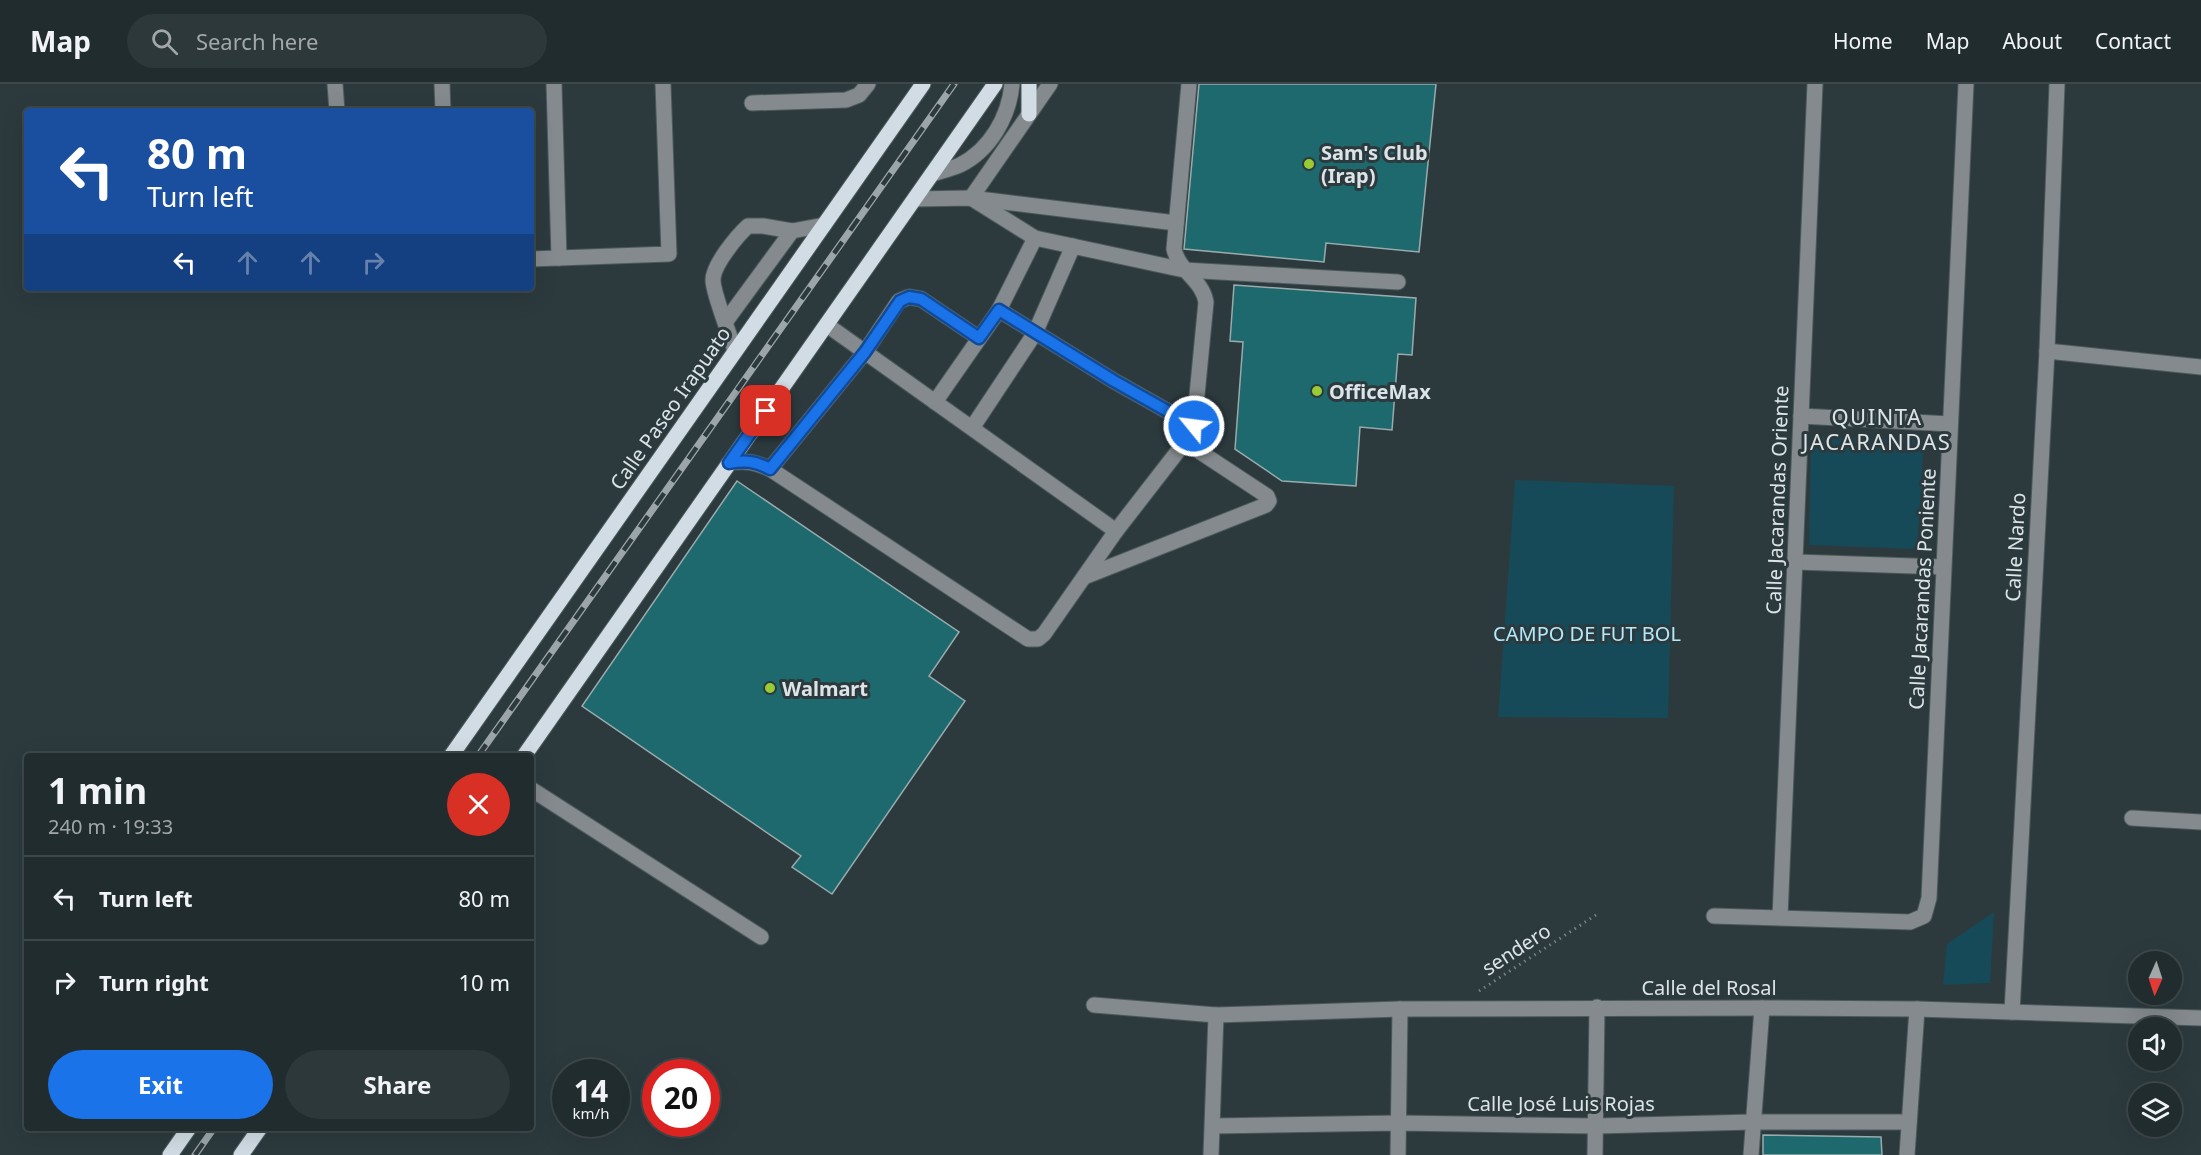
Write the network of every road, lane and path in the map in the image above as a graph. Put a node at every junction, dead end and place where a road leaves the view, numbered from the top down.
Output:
1 (335, 84) edge
2 (442, 84) edge
3 (554, 84) edge
4 (663, 84) edge
5 (868, 84) edge
6 (923, 84) edge
7 (995, 84) edge
8 (1012, 84) edge
9 (1029, 84) edge
10 (1050, 84) edge
11 (1189, 84) edge
12 (1815, 84) edge
13 (1966, 84) edge
14 (2056, 84) edge
15 (752, 103) dead end
16 (337, 108) edge
17 (443, 108) edge
18 (1029, 114) junction
19 (932, 174) junction
20 (971, 198) junction
21 (915, 199) junction
22 (1176, 224) junction
23 (824, 225) junction
24 (792, 231) junction
25 (1035, 238) junction
26 (1073, 246) junction
27 (559, 258) junction
28 (534, 259) edge
29 (1184, 270) junction
30 (1398, 282) dead end
31 (999, 310) junction
32 (726, 321) junction
33 (826, 325) junction
34 (1035, 333) junction
35 (979, 338) junction
36 (735, 351) junction
37 (2047, 351) junction
38 (865, 352) junction
39 (2201, 367) edge
40 (935, 402) junction
41 (1801, 416) junction
42 (1950, 424) junction
43 (1194, 426) junction
44 (972, 428) junction
45 (1185, 442) junction
46 (729, 463) junction
47 (770, 469) junction
48 (1116, 531) junction
49 (1796, 562) junction
50 (1943, 567) junction
51 (1084, 576) junction
52 (453, 753) edge
53 (526, 753) edge
54 (534, 791) edge
55 (2132, 818) dead end
56 (2201, 822) edge
57 (1596, 915) dead end
58 (1714, 916) dead end
59 (1780, 917) junction
60 (761, 937) dead end
61 (1094, 1005) dead end
62 (1452, 1008) junction
63 (1597, 1008) junction
64 (1762, 1008) junction
65 (1400, 1009) junction
66 (1917, 1009) junction
67 (2012, 1012) junction
68 (1216, 1015) junction
69 (2201, 1018) edge
70 (1752, 1122) junction
71 (1909, 1122) junction
72 (1399, 1123) junction
73 (1213, 1126) junction
74 (1596, 1126) junction
75 (187, 1131) edge
76 (258, 1131) edge
77 (170, 1155) edge
78 (241, 1155) edge
79 (1211, 1155) edge
80 (1398, 1155) edge
81 (1595, 1155) edge
82 (1751, 1155) edge
83 (1907, 1155) edge

1 - 16 street
2 - 17 street
3 - 27 street
4 - 27 street
5 - 15 street
6 - 23 main road, Calle Paseo Irapuato
7 - 19 main road
8 - 19 street
9 - 18 main road
10 - 18 street
11 - 22 street
12 - 41 street, Calle Jacarandas Oriente
13 - 42 street, Calle Jacarandas Poniente
14 - 37 street, Calle Nardo
18 - 20 street
19 - 21 main road
20 - 21 street
20 - 22 street
20 - 25 street
21 - 33 main road
22 - 29 street
23 - 24 street
23 - 36 main road, Calle Paseo Irapuato
24 - 32 street
24 - 32 street
25 - 26 street
25 - 31 street
26 - 29 street
26 - 34 street
27 - 28 street
29 - 30 street
29 - 43 street
31 - 34 street
31 - 35 street
32 - 36 street
33 - 38 street
33 - 46 main road
34 - 43 street
34 - 44 street
35 - 38 street
35 - 40 street
36 - 52 main road, Calle Paseo Irapuato
37 - 39 street
37 - 67 street, Calle Nardo
38 - 40 street
38 - 47 street
40 - 44 street
41 - 42 street
41 - 49 street, Calle Jacarandas Oriente
42 - 50 street, Calle Jacarandas Poniente
43 - 45 street
44 - 48 street
45 - 48 street
45 - 51 street
46 - 47 street
46 - 53 main road
47 - 51 street
48 - 51 street
49 - 50 street
49 - 59 street, Calle Jacarandas Oriente
50 - 59 street, Calle Jacarandas Poniente
54 - 60 street
55 - 56 street
57 - 62 path, sendero
58 - 59 street
61 - 68 street, Calle del Rosal
62 - 63 street, Calle del Rosal
62 - 65 street, Calle del Rosal
63 - 64 street, Calle del Rosal
63 - 74 street
64 - 66 street, Calle del Rosal
64 - 70 street
65 - 68 street, Calle del Rosal
65 - 72 street
66 - 67 street, Calle del Rosal
66 - 71 street
67 - 69 street, Calle del Rosal
68 - 73 street
70 - 71 street, Calle José Luis Rojas
70 - 74 street, Calle José Luis Rojas
70 - 82 street
71 - 83 street
72 - 73 street, Calle José Luis Rojas
72 - 74 street, Calle José Luis Rojas
72 - 80 street
73 - 79 street
74 - 81 street
75 - 77 main road
76 - 78 main road

